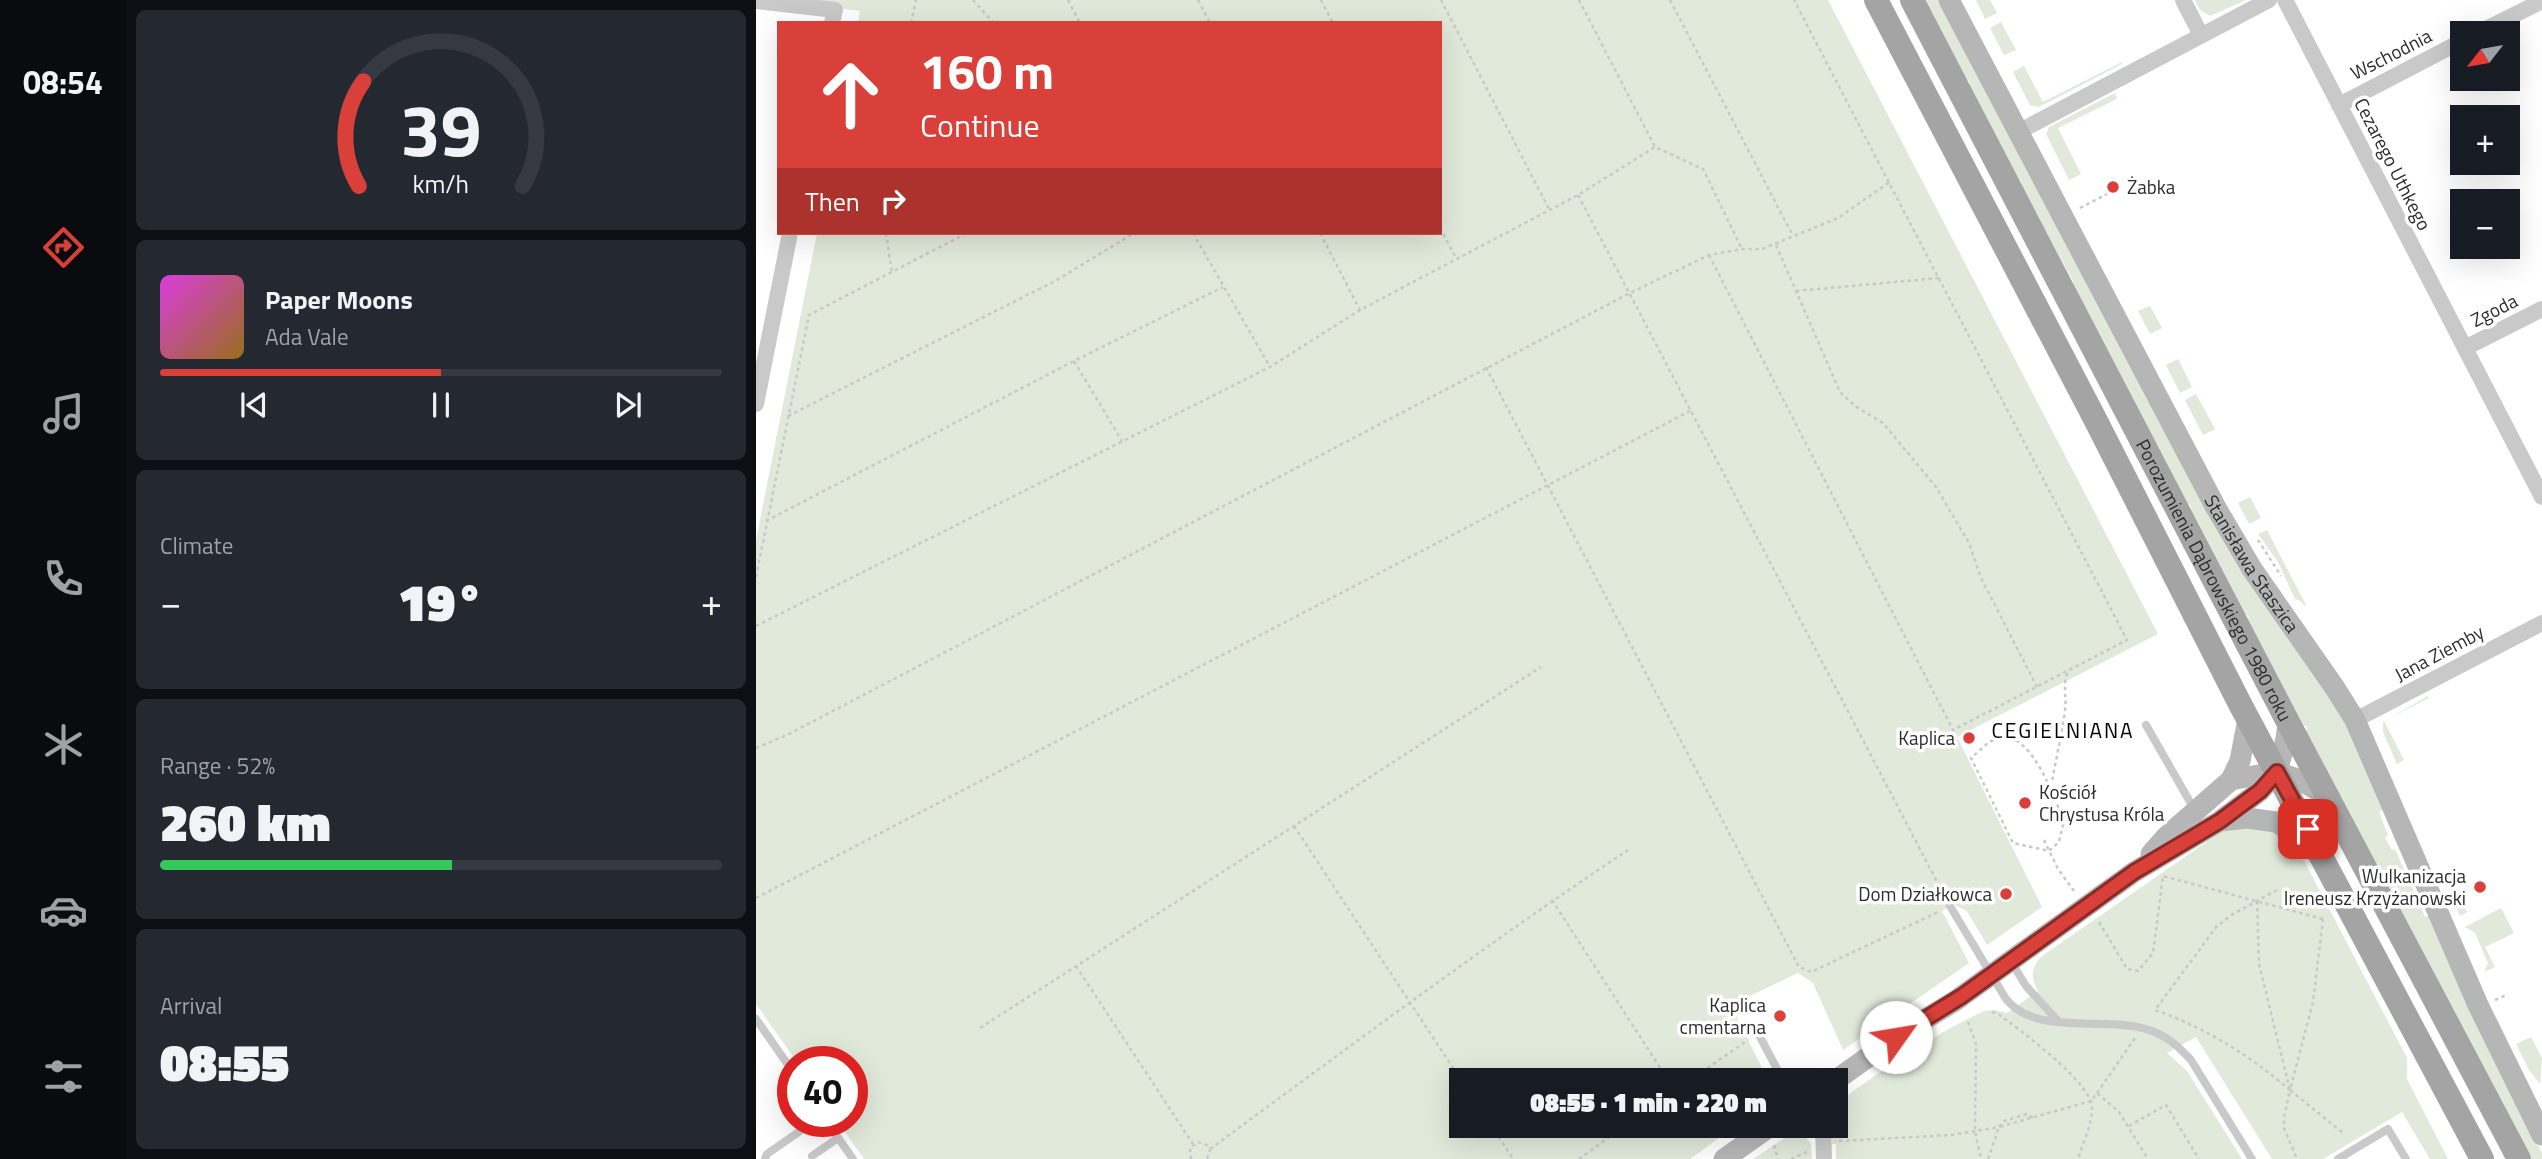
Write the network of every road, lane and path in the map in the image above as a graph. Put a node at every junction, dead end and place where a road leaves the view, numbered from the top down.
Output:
1 (916, 0) edge
2 (973, 0) edge
3 (1068, 0) edge
4 (1198, 0) edge
5 (1321, 0) edge
6 (1441, 0) edge
7 (1579, 0) edge
8 (1670, 0) edge
9 (1794, 0) edge
10 (1876, 0) edge
11 (1912, 0) edge
12 (1949, 0) edge
13 (2183, 0) edge
14 (2269, 0) edge
15 (2285, 0) edge
16 (756, 1) edge
17 (2542, 1) edge
18 (835, 11) edge
19 (911, 21) edge
20 (992, 21) edge
21 (1079, 21) edge
22 (1209, 21) edge
23 (1331, 21) edge
24 (2502, 21) edge
25 (2201, 35) junction
26 (2450, 47) edge
27 (2339, 104) junction
28 (2018, 132) junction
29 (1655, 148) junction
30 (1890, 182) junction
31 (2107, 194) dead end
32 (1578, 195) junction
33 (2080, 208) dead end
34 (1549, 209) junction
35 (1442, 232) edge
36 (790, 235) edge
37 (886, 235) edge
38 (963, 235) edge
39 (1132, 235) edge
40 (1194, 235) edge
41 (1321, 235) edge
42 (1793, 236) junction
43 (1776, 245) junction
44 (1742, 249) junction
45 (1709, 254) junction
46 (1456, 258) junction
47 (892, 273) junction
48 (1940, 278) junction
49 (1223, 287) junction
50 (1796, 291) junction
51 (1630, 293) junction
52 (2542, 309) edge
53 (1360, 310) junction
54 (2465, 348) junction
55 (1074, 361) junction
56 (1270, 367) junction
57 (1486, 367) junction
58 (756, 404) edge
59 (1692, 410) junction
60 (788, 416) junction
61 (1122, 441) junction
62 (1548, 486) junction
63 (2542, 497) edge
64 (766, 521) junction
65 (756, 577) edge
66 (2542, 623) edge
67 (756, 626) edge
68 (1541, 667) dead end
69 (2067, 671) junction
70 (2037, 687) junction
71 (2248, 719) junction
72 (2355, 720) junction
73 (2288, 722) junction
74 (2146, 724) dead end
75 (756, 748) edge
76 (2277, 772) junction
77 (2231, 780) junction
78 (2048, 785) junction
79 (2330, 798) junction
80 (2196, 811) junction
81 (2220, 821) junction
82 (1294, 826) junction
83 (2044, 840) dead end
84 (2318, 848) junction
85 (1628, 850) dead end
86 (2049, 851) junction
87 (2134, 872) junction
88 (2277, 890) dead end
89 (2074, 892) dead end
90 (756, 898) edge
91 (1552, 900) junction
92 (2257, 901) junction
93 (1950, 906) junction
94 (2099, 921) dead end
95 (2011, 961) junction
96 (1076, 966) junction
97 (1990, 975) junction
98 (2508, 994) dead end
99 (2502, 997) dead end
100 (1410, 1002) junction
101 (1992, 1012) dead end
102 (756, 1019) edge
103 (2058, 1021) junction
104 (1968, 1022) dead end
105 (980, 1028) dead end
106 (2141, 1028) junction
107 (1759, 1035) joint
108 (777, 1049) edge
109 (1453, 1068) edge
110 (1660, 1068) edge
111 (1707, 1068) edge
112 (1777, 1068) edge
113 (1848, 1072) edge
114 (2290, 1090) junction
115 (2097, 1093) junction
116 (2091, 1101) junction
117 (2534, 1102) edge
118 (1999, 1127) junction
119 (2129, 1127) junction
120 (2466, 1130) junction
121 (1975, 1131) junction
122 (2343, 1133) dead end
123 (2542, 1135) edge
124 (791, 1137) edge
125 (838, 1138) joint
126 (1499, 1138) edge
127 (1608, 1138) edge
128 (1764, 1138) edge
129 (1773, 1138) edge
130 (1834, 1142) dead end
131 (1193, 1144) junction
132 (1210, 1149) junction
133 (1819, 1155) edge
134 (812, 1156) dead end
135 (765, 1159) edge
136 (853, 1159) edge
137 (1191, 1159) edge
138 (1207, 1159) edge
139 (1513, 1159) edge
140 (1579, 1159) edge
141 (1724, 1159) edge
142 (1778, 1159) edge
143 (1791, 1159) edge
144 (1981, 1159) edge
145 (1988, 1159) edge
146 (2078, 1159) edge
147 (2148, 1159) edge
148 (2199, 1159) edge
149 (2252, 1159) edge
150 (2297, 1159) edge
151 (2338, 1159) edge
152 (2406, 1159) edge
153 (2476, 1159) edge
154 (2482, 1159) edge
155 (2519, 1159) edge

1 - 19 path
2 - 20 path
3 - 21 path
4 - 22 path
5 - 23 path
6 - 34 path
7 - 29 path
8 - 42 path
9 - 30 path
10 - 71 main road, Porozumienia Dąbrowskiego 1980 roku
11 - 73 main road, Porozumienia Dąbrowskiego 1980 roku
12 - 28 street, Stanisława Staszica
13 - 25 street
14 - 25 street
15 - 27 street, Cezarego Uthkego
16 - 18 street
17 - 24 street
25 - 28 street
26 - 27 street, Wschodnia
27 - 54 street, Cezarego Uthkego
28 - 72 street, Stanisława Staszica
29 - 32 path
29 - 44 path
30 - 42 path
30 - 48 path
31 - 33 path
32 - 34 path
32 - 51 path
34 - 46 path
35 - 46 path
36 - 58 street
37 - 47 path
38 - 47 path
39 - 60 path
40 - 49 path
41 - 53 path
42 - 43 path
43 - 44 path
43 - 50 path
44 - 45 path
45 - 51 path
45 - 70 path
46 - 53 path
47 - 60 path
48 - 50 path
48 - 69 path
49 - 55 path
49 - 56 path
50 - 70 path
51 - 57 path
51 - 59 path
52 - 54 street, Zgoda
53 - 56 path
54 - 63 street, Cezarego Uthkego
55 - 61 path
55 - 64 path
56 - 61 path
57 - 62 path
57 - 75 path
59 - 62 path
59 - 93 path
60 - 64 path
61 - 67 path
62 - 90 path
62 - 93 path
64 - 65 path
66 - 72 street, Jana Ziemby
68 - 82 path
69 - 70 path
69 - 78 path
71 - 76 main road, Porozumienia Dąbrowskiego 1980 roku
71 - 77 street
72 - 117 street, Stanisława Staszica
73 - 76 street
73 - 79 main road, Porozumienia Dąbrowskiego 1980 roku
74 - 80 lane
76 - 77 street
76 - 79 street
76 - 81 street
76 - 84 main road, Porozumienia Dąbrowskiego 1980 roku
77 - 80 street
78 - 86 path
78 - 86 path
79 - 155 main road, Porozumienia Dąbrowskiego 1980 roku
80 - 87 street
81 - 84 street
81 - 87 street
82 - 96 path
82 - 100 path
83 - 86 path
84 - 120 main road, Porozumienia Dąbrowskiego 1980 roku
85 - 91 path
86 - 89 path
87 - 95 street
88 - 92 path
91 - 100 path
91 - 110 path
92 - 94 path
92 - 114 path
92 - 114 path
92 - 114 path
93 - 97 lane
95 - 97 street
95 - 103 lane
96 - 105 path
96 - 131 path
97 - 103 lane
97 - 113 street
98 - 99 path
100 - 109 path
100 - 132 path
101 - 116 path
102 - 108 lane
103 - 106 lane
104 - 121 path
106 - 115 path
106 - 149 lane
107 - 111 path
107 - 112 lane
114 - 122 path
114 - 150 path
115 - 116 path
115 - 119 path
116 - 118 path
116 - 146 path
117 - 123 street, Stanisława Staszica
118 - 121 path
118 - 145 path
119 - 147 path
119 - 148 path
120 - 153 main road
120 - 154 main road, Porozumienia Dąbrowskiego 1980 roku
121 - 130 path
121 - 144 path
124 - 135 lane
125 - 134 lane
125 - 136 lane
126 - 139 path
127 - 140 path
128 - 141 street
129 - 142 path
131 - 132 path
131 - 137 path
132 - 138 path
133 - 143 path
151 - 152 lane

